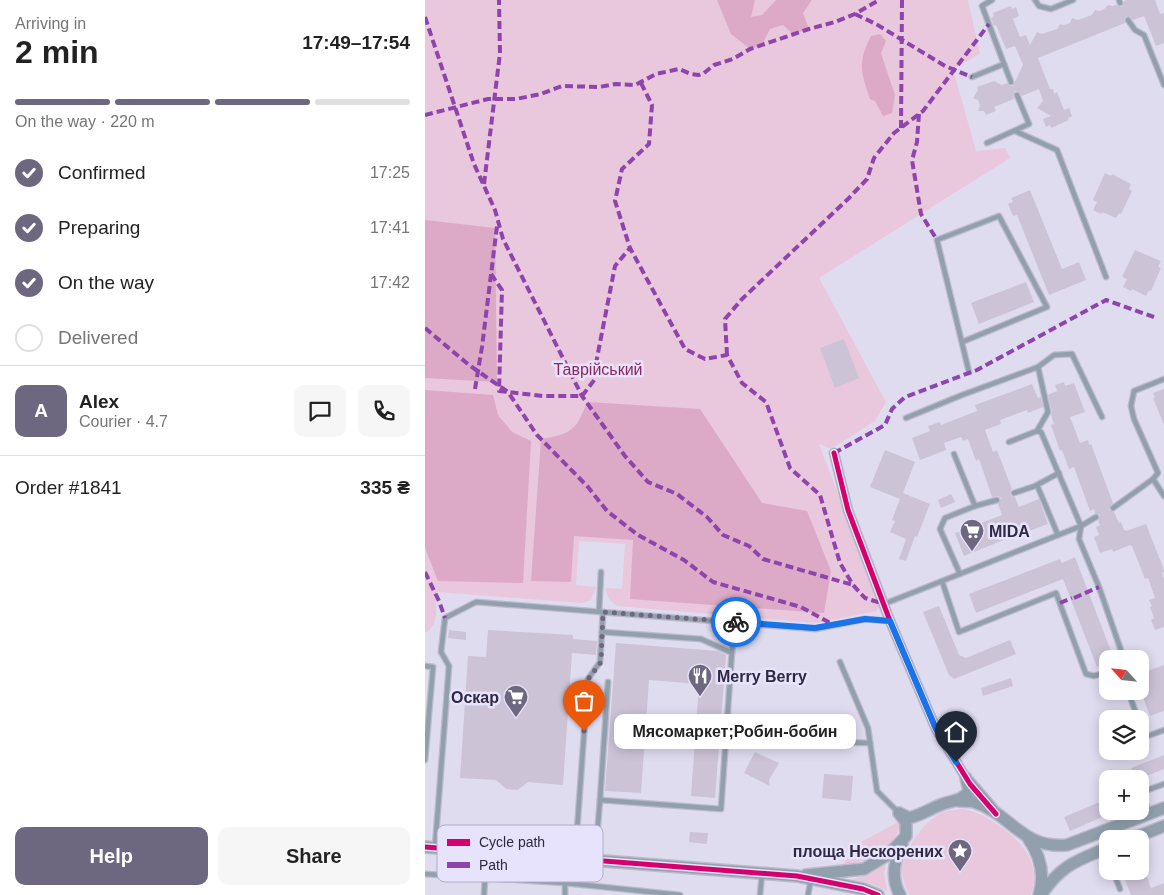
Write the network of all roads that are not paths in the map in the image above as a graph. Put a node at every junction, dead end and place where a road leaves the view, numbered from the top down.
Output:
1 (992, 0) edge
2 (1035, 0) edge
3 (1073, 0) edge
4 (1128, 20) dead end
5 (1004, 64) junction
6 (972, 77) dead end
7 (1011, 82) dead end
8 (1164, 85) edge
9 (1017, 95) dead end
10 (1015, 131) junction
11 (987, 143) dead end
12 (1106, 277) dead end
13 (962, 342) junction
14 (1038, 367) junction
15 (969, 372) dead end
16 (1164, 379) edge
17 (1103, 417) dead end
18 (906, 418) dead end
19 (1037, 431) junction
20 (1009, 442) dead end
21 (834, 453) dead end
22 (954, 454) dead end
23 (1164, 470) edge
24 (1059, 473) junction
25 (1158, 473) junction
26 (1153, 479) junction
27 (1037, 485) junction
28 (1014, 494) dead end
29 (1164, 496) edge
30 (997, 500) dead end
31 (975, 506) junction
32 (1113, 508) dead end
33 (1096, 517) dead end
34 (1081, 526) junction
35 (1058, 535) junction
36 (601, 572) dead end
37 (961, 574) junction
38 (942, 582) junction
39 (884, 604) junction
40 (601, 612) junction
41 (890, 621) junction
42 (734, 622) junction
43 (602, 632) junction
44 (1121, 650) edge
45 (732, 653) junction
46 (840, 662) dead end
47 (425, 666) edge
48 (1099, 674) edge
49 (608, 682) dead end
50 (1164, 730) edge
51 (1149, 736) edge
52 (829, 742) dead end
53 (870, 743) junction
54 (425, 760) edge
55 (966, 778) junction
56 (1164, 784) edge
57 (600, 800) junction
58 (959, 801) junction
59 (1164, 808) edge
60 (899, 813) junction
61 (925, 814) junction
62 (996, 814) junction
63 (1150, 814) junction
64 (577, 825) edge
65 (598, 825) edge
66 (1164, 826) edge
67 (1149, 832) edge
68 (907, 836) junction
69 (1026, 836) junction
70 (430, 848) edge
71 (1099, 854) edge
72 (603, 861) edge
73 (762, 873) junction
74 (797, 876) junction
75 (811, 879) junction
76 (1117, 880) edge
77 (485, 882) edge
78 (549, 882) edge
79 (565, 883) junction
80 (1121, 889) dead end
81 (484, 895) edge
82 (565, 895) edge
83 (680, 895) edge
84 (759, 895) edge
85 (808, 895) edge
86 (878, 895) edge
87 (900, 895) edge
88 (1040, 895) edge

1 - 5 lane
2 - 3 lane
4 - 8 lane
5 - 6 lane
5 - 7 lane
9 - 10 lane
10 - 11 lane
10 - 12 lane
13 - 13 lane
13 - 15 lane
14 - 17 lane
14 - 18 lane
14 - 19 lane
16 - 25 lane
19 - 20 lane
19 - 24 lane
21 - 39 street
22 - 31 lane
23 - 25 lane
24 - 27 lane
24 - 34 lane
25 - 26 lane
26 - 29 lane
26 - 32 lane
27 - 28 lane
27 - 35 lane
30 - 31 lane
31 - 37 lane
33 - 34 lane
34 - 35 lane
34 - 44 lane
35 - 37 lane
36 - 40 lane
37 - 38 lane
38 - 39 lane
38 - 48 lane
39 - 41 street
40 - 42 lane
40 - 43 lane
40 - 70 lane
41 - 42 lane
41 - 55 street
42 - 45 lane
43 - 45 lane
43 - 64 lane
45 - 57 lane
46 - 53 lane
47 - 54 lane
49 - 57 lane
50 - 51 lane
52 - 53 lane
53 - 60 lane
55 - 58 street
55 - 62 street
56 - 63 lane
57 - 65 lane
58 - 61 street
58 - 62 street
59 - 63 street
60 - 61 street
60 - 68 street
61 - 68 street
62 - 69 street
63 - 69 street
66 - 67 street
68 - 74 street
68 - 87 street
69 - 88 street
71 - 88 street
72 - 73 street
73 - 74 street
73 - 84 lane
74 - 75 street
75 - 85 lane
75 - 86 street
76 - 80 lane
77 - 81 lane
78 - 79 lane
79 - 82 lane
79 - 83 lane

